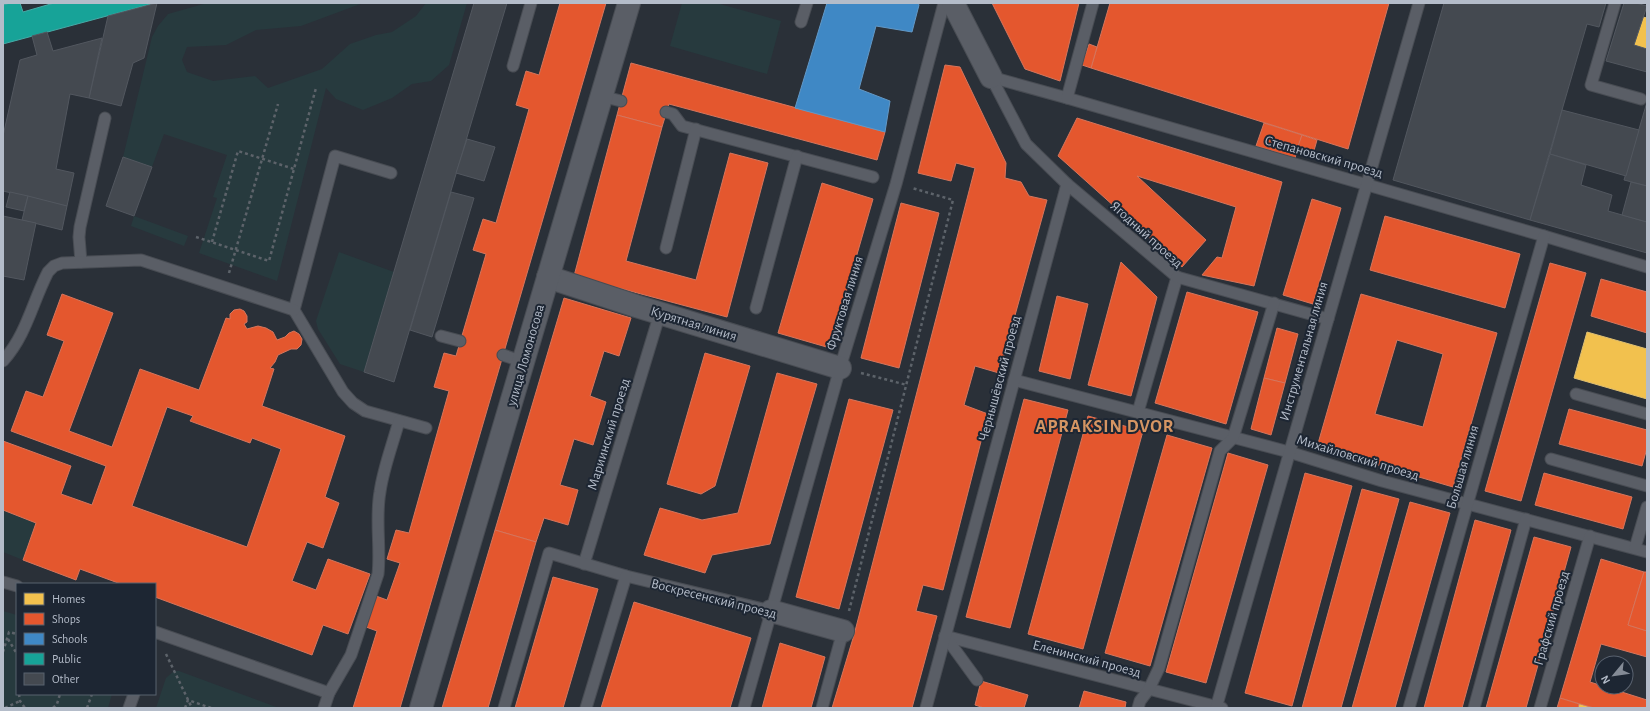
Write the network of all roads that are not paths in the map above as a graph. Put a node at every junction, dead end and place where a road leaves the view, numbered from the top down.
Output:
1 (531, 3) edge
2 (629, 3) edge
3 (807, 3) edge
4 (944, 3) edge
5 (953, 3) edge
6 (1092, 3) edge
7 (1419, 3) edge
8 (1615, 3) edge
9 (801, 22) dead end
10 (513, 66) dead end
11 (991, 77) junction
12 (1066, 98) junction
13 (1641, 99) dead end
14 (666, 112) dead end
15 (105, 118) dead end
16 (696, 129) junction
17 (797, 156) junction
18 (391, 173) dead end
19 (873, 177) dead end
20 (1066, 184) junction
21 (1368, 185) junction
22 (1544, 236) junction
23 (666, 248) dead end
24 (81, 262) junction
25 (1647, 267) edge
26 (548, 277) junction
27 (1177, 277) junction
28 (1274, 303) junction
29 (756, 308) dead end
30 (294, 310) junction
31 (660, 313) junction
32 (1328, 319) junction
33 (440, 336) dead end
34 (460, 341) dead end
35 (3, 361) edge
36 (840, 368) junction
37 (1014, 380) junction
38 (1576, 394) dead end
39 (1138, 412) junction
40 (1647, 414) edge
41 (399, 421) junction
42 (426, 428) dead end
43 (1233, 438) junction
44 (1289, 452) junction
45 (1550, 459) dead end
46 (1647, 486) edge
47 (1467, 504) junction
48 (1647, 507) edge
49 (1526, 519) junction
50 (1590, 536) junction
51 (1634, 548) junction
52 (1647, 552) edge
53 (584, 564) junction
54 (626, 576) junction
55 (3, 582) edge
56 (16, 586) edge
57 (771, 611) junction
58 (843, 631) joint
59 (156, 632) edge
60 (945, 636) junction
61 (977, 680) dead end
62 (1149, 689) junction
63 (329, 693) junction
64 (134, 695) edge
65 (129, 708) edge
66 (324, 708) edge
67 (420, 708) edge
68 (504, 708) edge
69 (586, 708) edge
70 (744, 708) edge
71 (822, 708) edge
72 (926, 708) edge
73 (1138, 708) edge
74 (1218, 708) edge
75 (1409, 708) edge
76 (1474, 708) edge
77 (1540, 708) edge

1 - 10 lane
2 - 26 street, улица Ломоносова
3 - 9 lane
4 - 36 lane, Фруктовая линия
5 - 11 street
6 - 12 lane
7 - 21 lane, Инструментальная линия
8 - 13 lane
11 - 12 lane, Степановский проезд
11 - 20 lane
12 - 21 lane, Степановский проезд
14 - 16 lane
15 - 24 lane
16 - 17 lane
16 - 23 lane
17 - 19 lane
17 - 29 lane
18 - 30 lane
20 - 27 lane, Ягодный проезд
20 - 37 lane, Чернышёвский проезд
21 - 22 lane, Степановский проезд
21 - 32 lane, Инструментальная линия
22 - 25 lane, Степановский проезд
22 - 47 lane, Большая линия
24 - 30 lane
24 - 35 lane
26 - 31 street, Курятная линия
26 - 67 street, улица Ломоносова
27 - 28 lane
27 - 39 lane, Ягодный проезд
28 - 32 lane
28 - 43 lane
30 - 41 lane
31 - 36 street, Курятная линия
31 - 53 lane, Мариинский проезд
32 - 44 lane, Инструментальная линия
33 - 34 lane
36 - 57 lane, Фруктовая линия
37 - 39 lane, Михайловский проезд
37 - 60 lane, Чернышёвский проезд
38 - 40 lane
39 - 43 lane, Михайловский проезд
41 - 42 lane
41 - 63 lane
43 - 44 lane, Михайловский проезд
43 - 62 lane
44 - 47 lane, Михайловский проезд
44 - 74 lane, Инструментальная линия
45 - 46 lane
47 - 49 lane, Михайловский проезд
47 - 75 lane, Большая линия
48 - 51 lane
49 - 50 lane, Михайловский проезд
49 - 76 lane
50 - 51 lane, Михайловский проезд
50 - 77 lane, Графский проезд
51 - 52 lane, Михайловский проезд
53 - 54 lane, Воскресенский проезд
53 - 68 lane, Воскресенский проезд
54 - 57 lane, Воскресенский проезд
54 - 69 lane
55 - 56 lane
57 - 58 street, Воскресенский проезд
57 - 70 lane, Фруктовая линия
58 - 71 lane
59 - 63 lane
60 - 61 lane
60 - 62 lane, Еленинский проезд
60 - 72 lane, Чернышёвский проезд
62 - 73 lane
62 - 74 lane, Еленинский проезд
63 - 66 lane
64 - 65 lane

